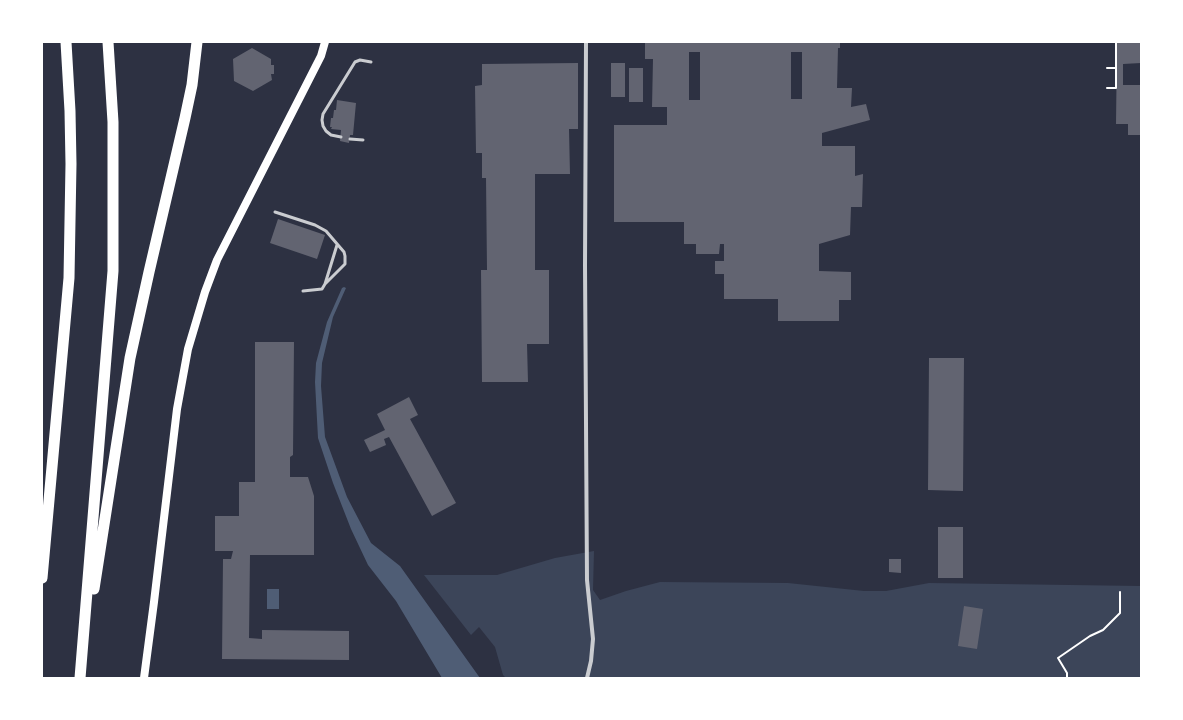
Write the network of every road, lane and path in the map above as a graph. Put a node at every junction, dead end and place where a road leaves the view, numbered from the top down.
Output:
1 (66, 42) edge
2 (108, 42) edge
3 (196, 42) edge
4 (325, 42) edge
5 (586, 42) edge
6 (1116, 42) edge
7 (371, 62) dead end
8 (1107, 68) dead end
9 (1116, 68) junction
10 (1108, 88) dead end
11 (341, 137) dead end
12 (350, 139) dead end
13 (363, 140) dead end
14 (275, 212) dead end
15 (337, 244) junction
16 (325, 284) junction
17 (303, 291) dead end
18 (42, 578) edge
19 (1120, 592) dead end
20 (85, 620) junction
21 (80, 678) edge
22 (144, 678) edge
23 (587, 678) edge
24 (1067, 678) edge

1 - 18 highway
2 - 20 highway
3 - 20 highway
4 - 22 main road
5 - 23 street
6 - 9 path
7 - 11 lane
8 - 9 path
9 - 10 path
12 - 13 lane
14 - 15 lane
15 - 16 lane
15 - 16 lane
16 - 17 lane
19 - 24 path
20 - 21 highway

